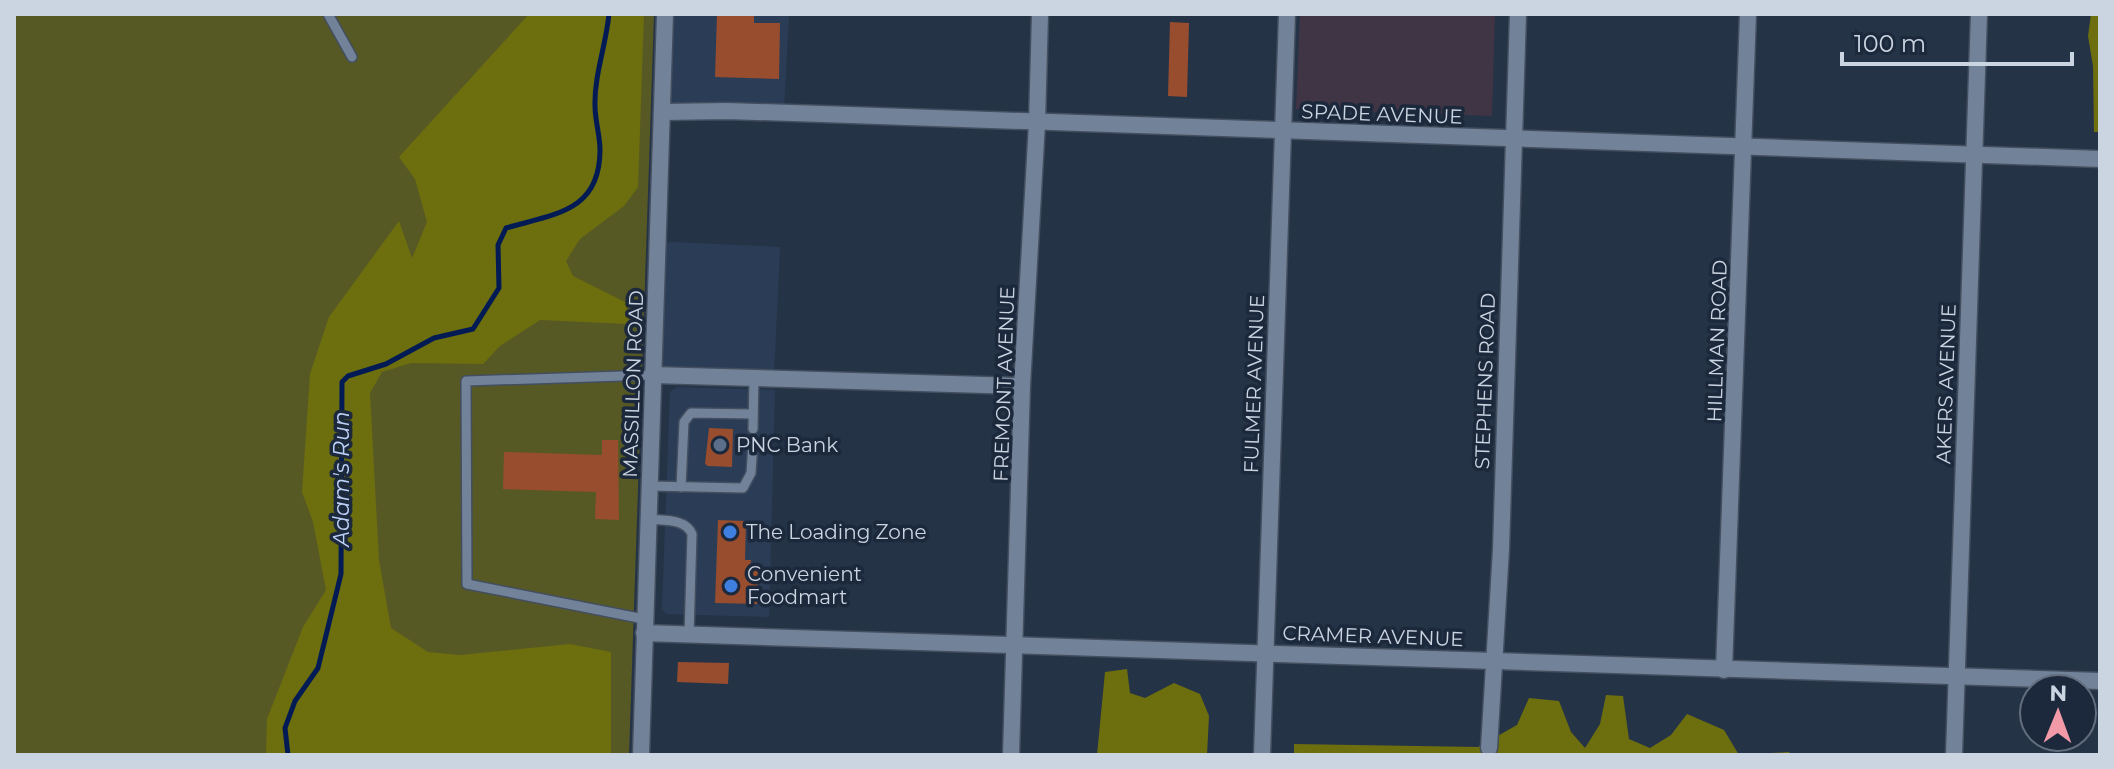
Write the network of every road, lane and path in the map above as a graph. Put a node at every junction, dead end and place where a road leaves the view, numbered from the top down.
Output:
1 (328, 14) edge
2 (665, 14) edge
3 (1040, 14) edge
4 (1287, 14) edge
5 (1518, 14) edge
6 (1748, 14) edge
7 (1979, 14) edge
8 (352, 57) dead end
9 (662, 112) junction
10 (1037, 123) junction
11 (1282, 131) junction
12 (1513, 139) junction
13 (1744, 147) junction
14 (1974, 154) junction
15 (2100, 159) edge
16 (653, 375) junction
17 (754, 376) junction
18 (1022, 386) junction
19 (753, 414) junction
20 (753, 429) dead end
21 (753, 443) dead end
22 (649, 486) junction
23 (681, 487) junction
24 (648, 519) junction
25 (644, 626) junction
26 (689, 635) junction
27 (1014, 644) junction
28 (1265, 653) junction
29 (1493, 660) junction
30 (1724, 670) junction
31 (1956, 677) junction
32 (2100, 681) edge
33 (1489, 748) dead end
34 (641, 755) edge
35 (1011, 755) edge
36 (1262, 755) edge
37 (1954, 755) edge

1 - 8 lane
2 - 9 street, MASSILLON ROAD
3 - 10 street, FREMONT AVENUE
4 - 11 street, FULMER AVENUE
5 - 12 street, STEPHENS ROAD
6 - 13 street, HILLMAN ROAD
7 - 14 street, AKERS AVENUE
9 - 10 street, SPADE AVENUE
9 - 16 street, MASSILLON ROAD
10 - 11 street, SPADE AVENUE
10 - 18 street, FREMONT AVENUE
11 - 12 street, SPADE AVENUE
11 - 28 street, FULMER AVENUE
12 - 13 street, SPADE AVENUE
12 - 29 street, STEPHENS ROAD
13 - 14 street, SPADE AVENUE
13 - 30 street, HILLMAN ROAD
14 - 15 street, SPADE AVENUE
14 - 31 street, AKERS AVENUE
16 - 17 street
16 - 22 street, MASSILLON ROAD
16 - 25 lane
17 - 18 street
17 - 19 lane
18 - 27 street, FREMONT AVENUE
19 - 20 lane
19 - 23 lane
21 - 23 lane
22 - 23 lane
22 - 24 street, MASSILLON ROAD
24 - 25 street, MASSILLON ROAD
24 - 26 lane
25 - 26 street, CRAMER AVENUE
25 - 34 street, MASSILLON ROAD
26 - 27 street, CRAMER AVENUE
27 - 28 street, CRAMER AVENUE
27 - 35 street, FREMONT AVENUE
28 - 29 street, CRAMER AVENUE
28 - 36 street, FULMER AVENUE
29 - 30 street, CRAMER AVENUE
29 - 33 street, STEPHENS ROAD
30 - 31 street, CRAMER AVENUE
31 - 32 street, CRAMER AVENUE
31 - 37 street, AKERS AVENUE

